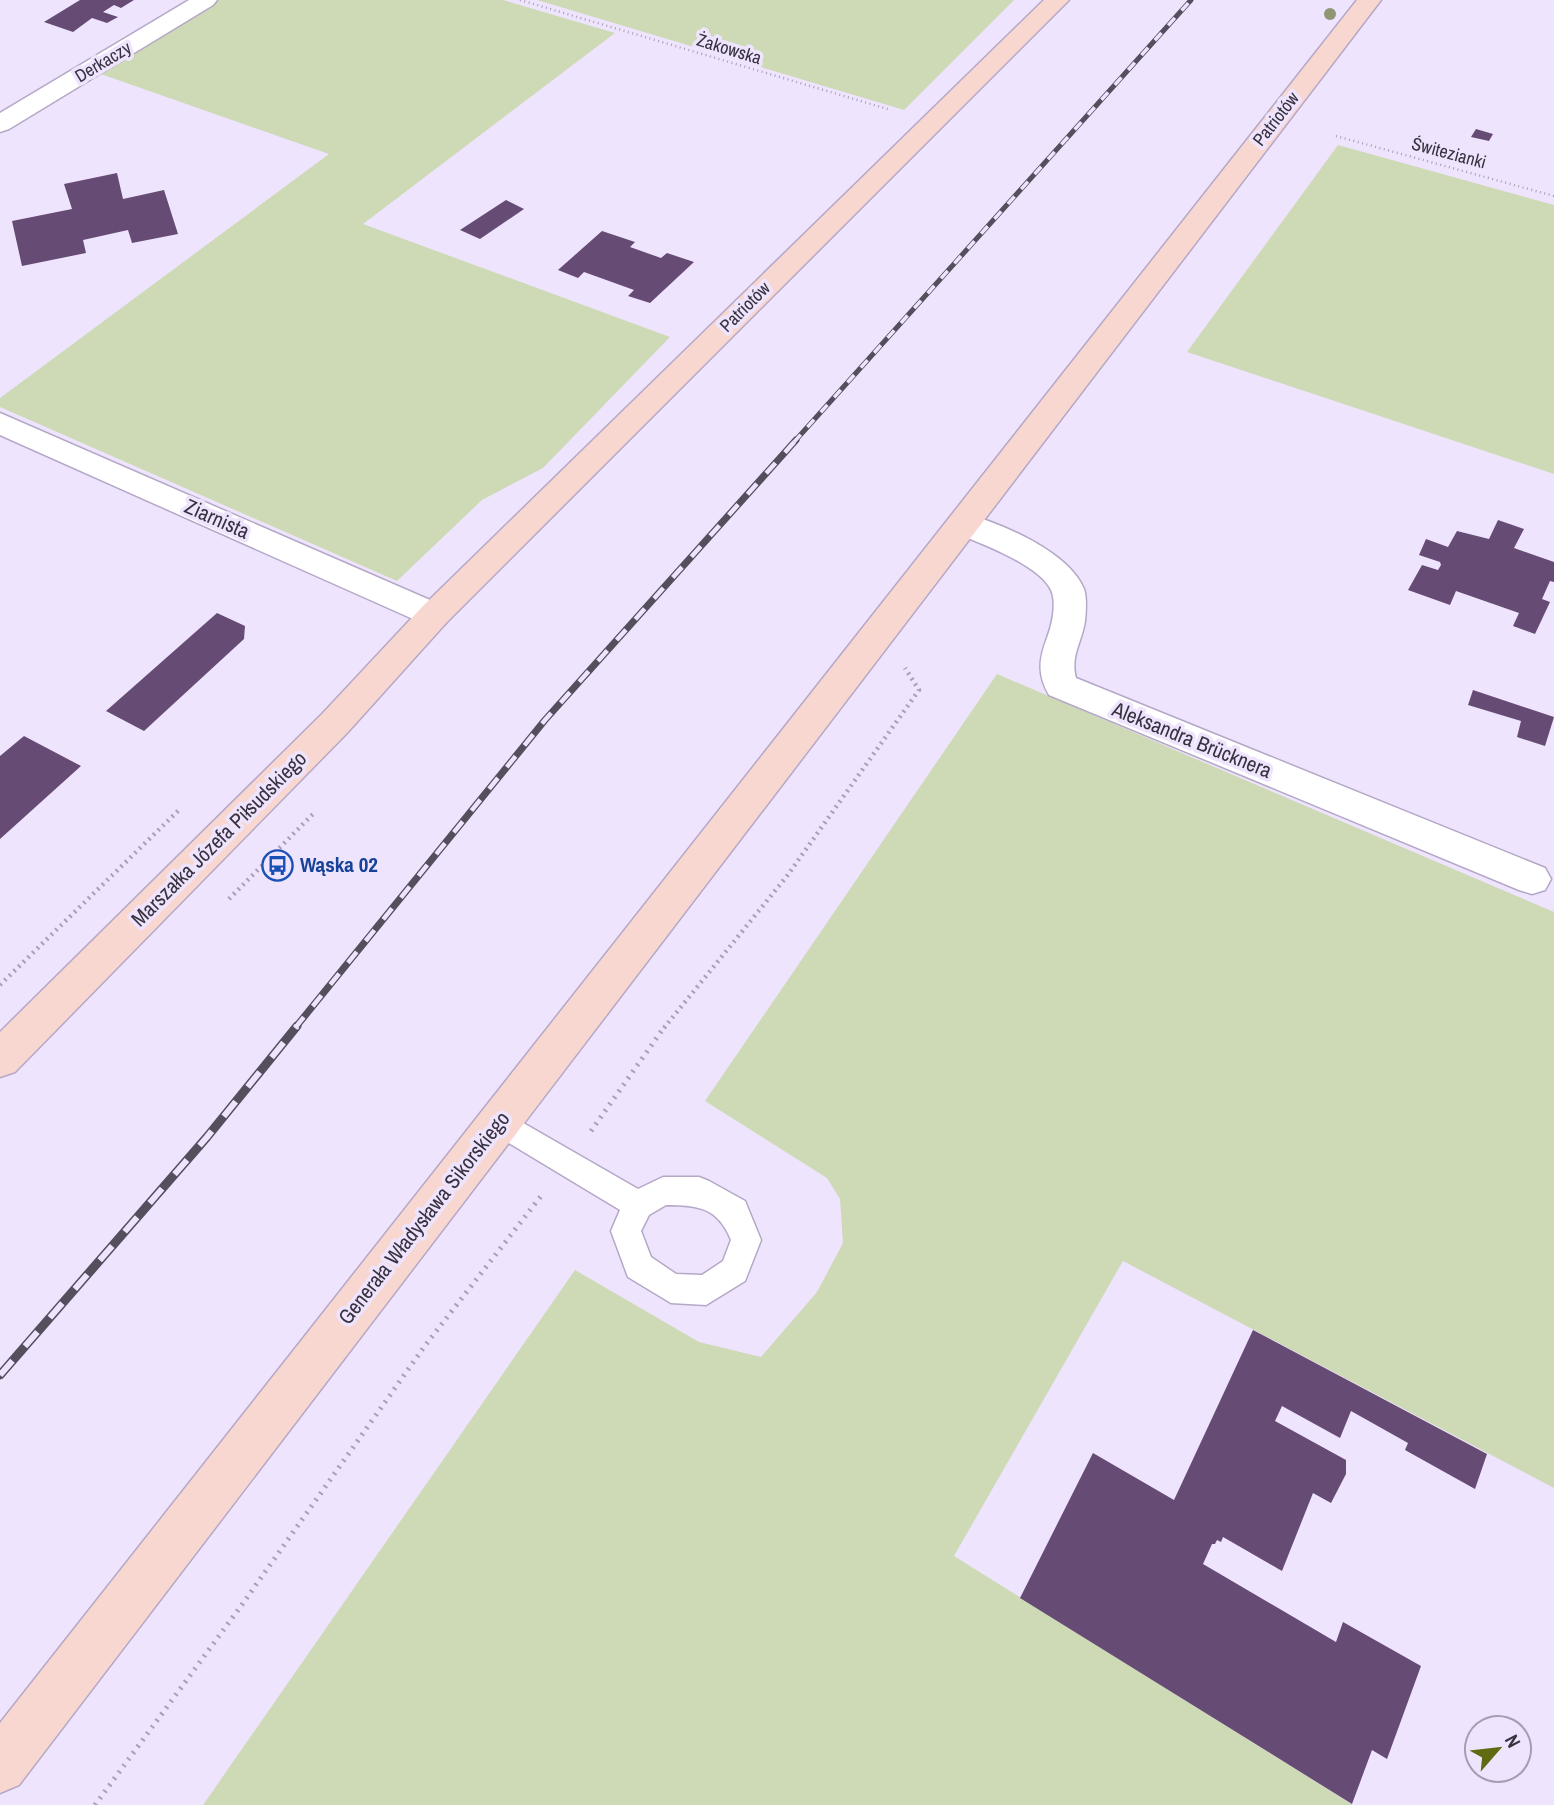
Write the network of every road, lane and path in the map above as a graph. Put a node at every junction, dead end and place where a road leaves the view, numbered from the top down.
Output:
1 (205, 0) edge
2 (520, 0) edge
3 (1058, 0) edge
4 (1368, 0) edge
5 (932, 122) junction
6 (0, 124) edge
7 (1336, 136) dead end
8 (1554, 196) edge
9 (0, 423) edge
10 (964, 524) junction
11 (434, 615) junction
12 (861, 655) junction
13 (1532, 879) dead end
14 (0, 1059) edge
15 (499, 1122) junction
16 (567, 1163) junction
17 (638, 1205) dead end
18 (0, 1766) edge
19 (95, 1805) edge

1 - 6 street, Derkaczy
2 - 5 path, Żakowska
3 - 5 main road, Patriotów
4 - 10 main road, Patriotów
5 - 11 main road, Patriotów
7 - 8 path, Świtezianki
9 - 11 street, Ziarnista
10 - 12 main road, Patriotów
10 - 13 street, Aleksandra Brücknera
11 - 14 main road, Marszałka Józefa Piłsudskiego
12 - 15 main road, Generała Władysława Sikorskiego
12 - 16 path
15 - 16 lane
15 - 18 main road, Generała Władysława Sikorskiego
16 - 17 lane
16 - 19 path

